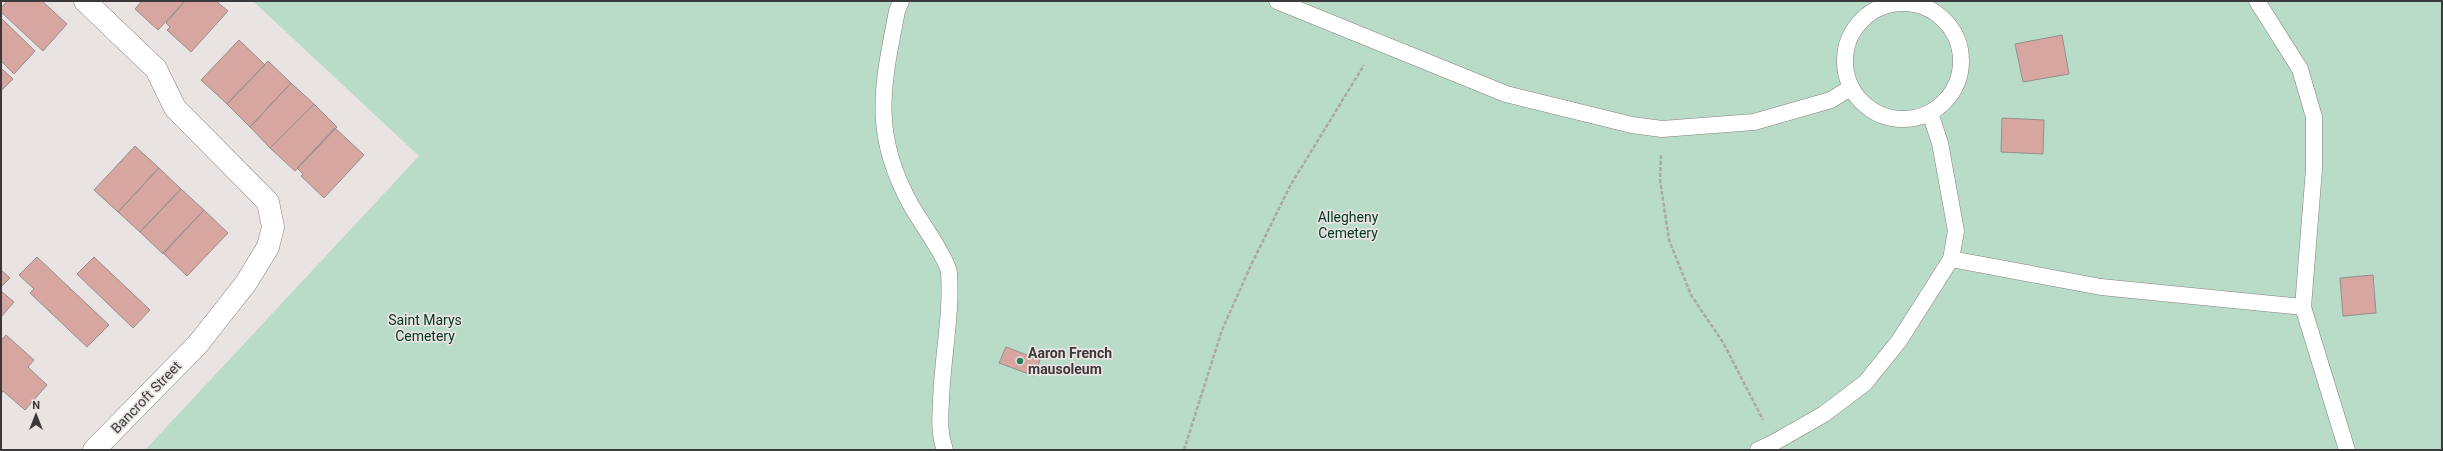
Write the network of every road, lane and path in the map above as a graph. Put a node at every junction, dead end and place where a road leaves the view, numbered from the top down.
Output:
1 (85, 1) edge
2 (901, 1) edge
3 (1277, 1) edge
4 (2257, 1) edge
5 (1876, 4) edge
6 (1378, 42) junction
7 (1850, 88) junction
8 (1930, 113) junction
9 (1662, 129) junction
10 (1950, 259) junction
11 (2303, 307) junction
12 (1775, 442) junction
13 (94, 450) edge
14 (945, 450) edge
15 (1184, 450) edge
16 (1758, 450) edge
17 (2347, 450) edge

1 - 13 street, Bancroft Street
2 - 14 lane
3 - 6 lane
4 - 11 lane
5 - 7 lane
5 - 8 lane
6 - 9 lane
6 - 15 path
7 - 8 lane
7 - 9 lane
8 - 10 lane
9 - 12 path
10 - 11 lane
10 - 12 lane
11 - 17 lane
12 - 16 lane

